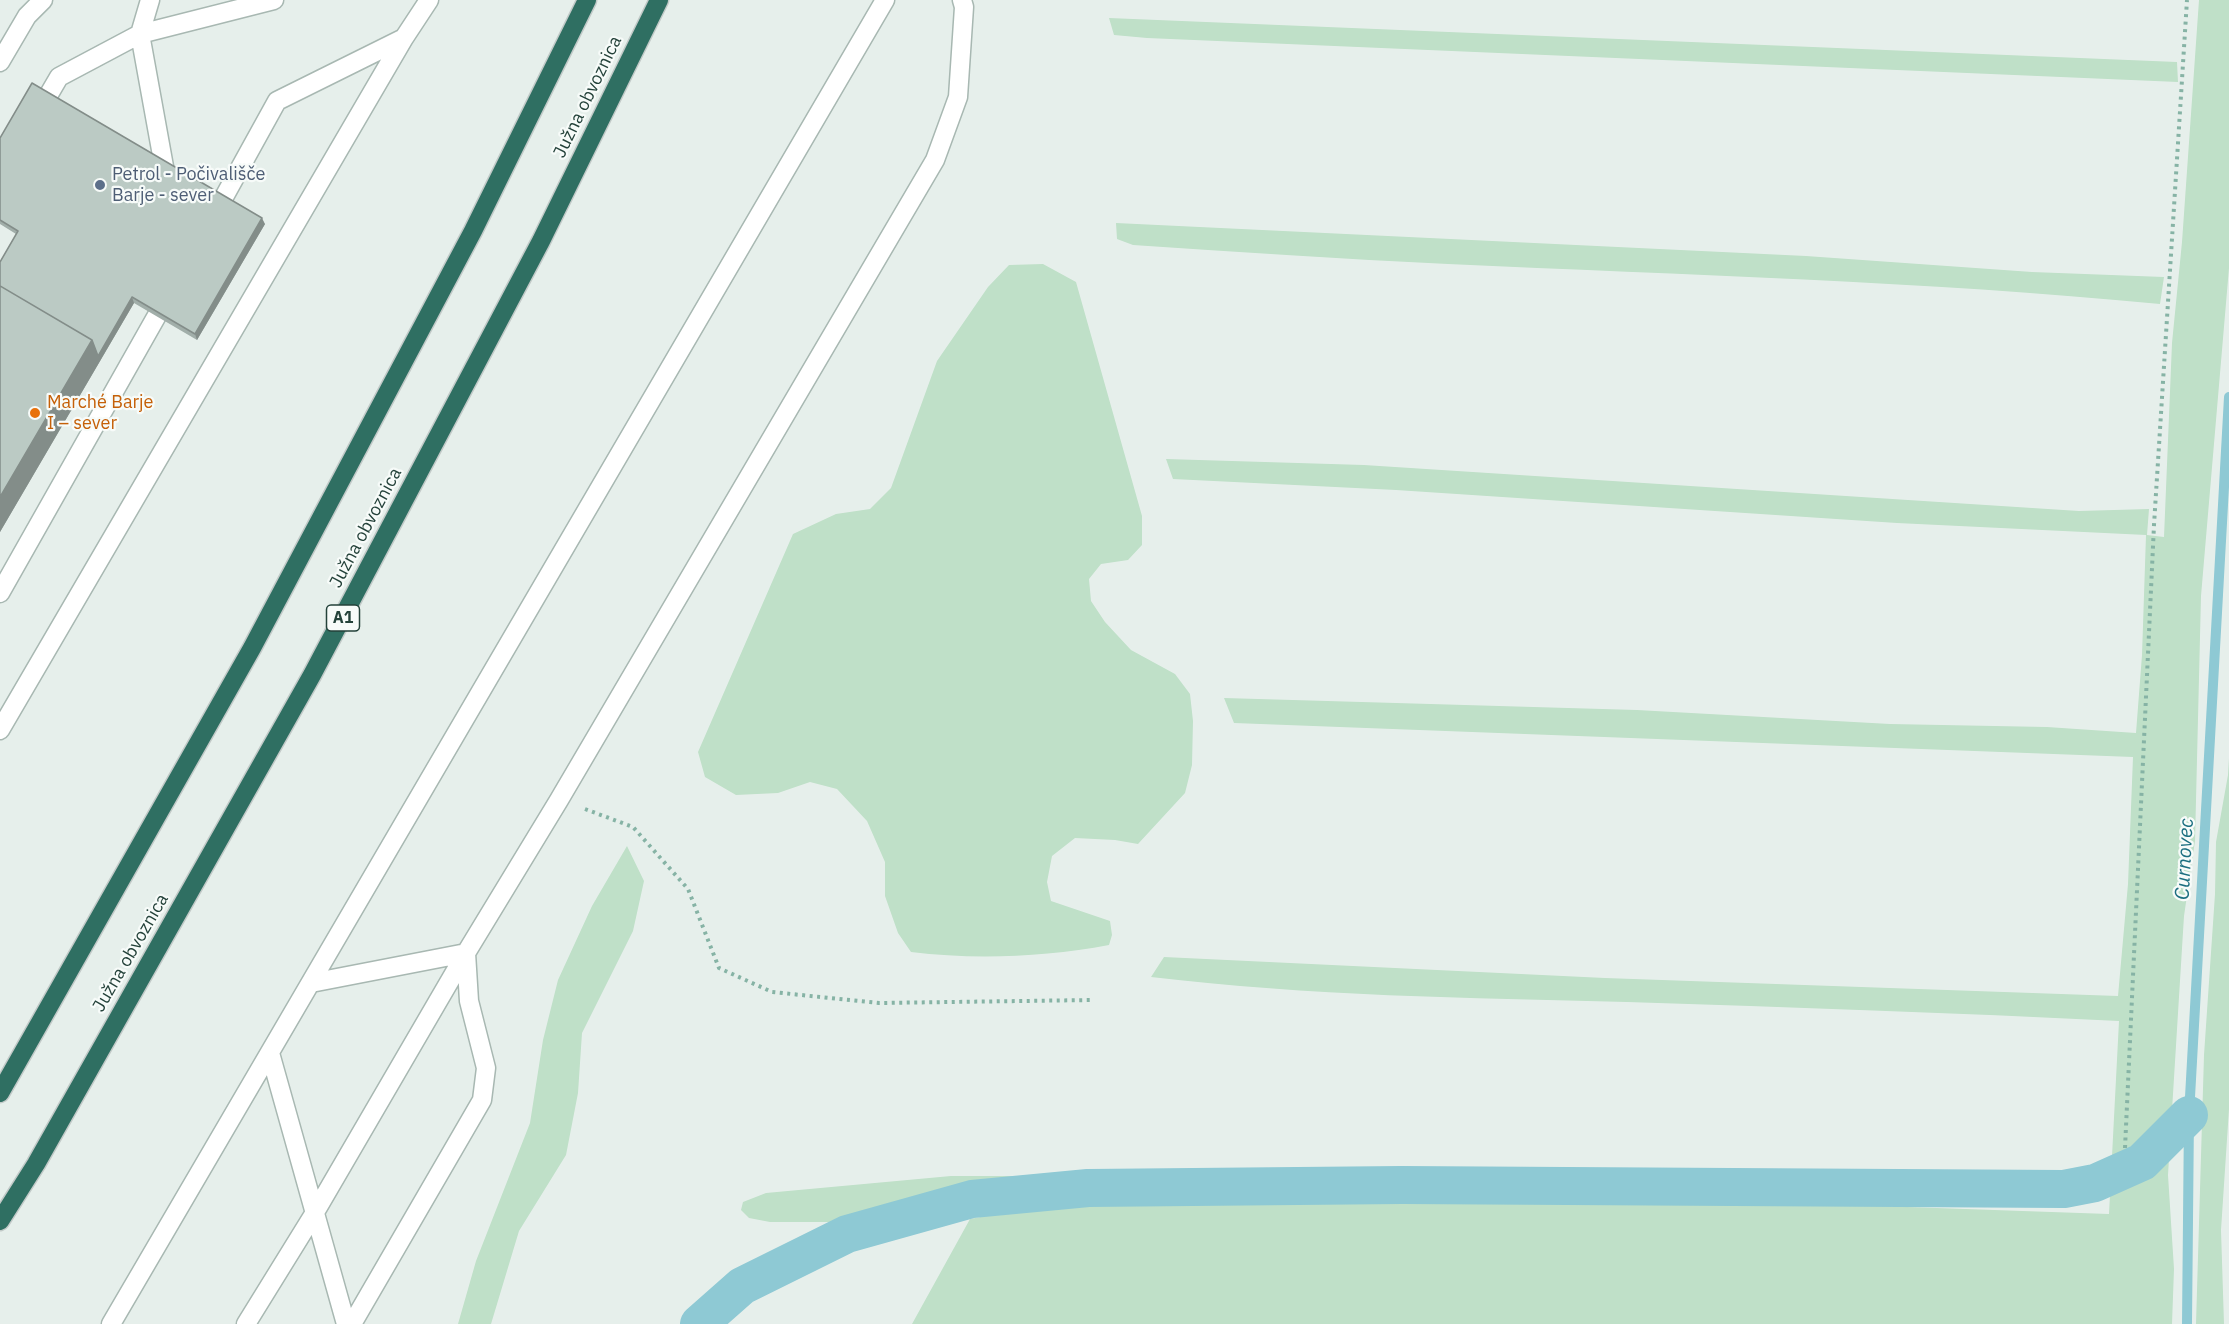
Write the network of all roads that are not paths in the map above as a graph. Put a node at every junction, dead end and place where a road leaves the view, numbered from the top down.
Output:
1 (43, 0) edge
2 (150, 0) edge
3 (274, 0) edge
4 (429, 0) edge
5 (587, 0) edge
6 (659, 0) edge
7 (885, 0) edge
8 (962, 0) edge
9 (140, 34) junction
10 (404, 38) junction
11 (0, 62) edge
12 (30, 126) edge
13 (170, 204) edge
14 (204, 232) edge
15 (176, 282) edge
16 (0, 593) edge
17 (2, 722) edge
18 (466, 952) junction
19 (311, 983) junction
20 (270, 1053) junction
21 (0, 1093) edge
22 (314, 1214) junction
23 (0, 1221) edge
24 (124, 1303) junction
25 (111, 1324) edge
26 (130, 1324) edge
27 (246, 1324) edge
28 (346, 1324) edge
29 (352, 1324) edge

1 - 11 lane
2 - 9 lane
3 - 9 lane
4 - 10 lane
5 - 21 highway
6 - 23 highway, Južna obvoznica / A1
7 - 19 lane
8 - 18 lane
9 - 12 lane
9 - 13 lane
10 - 14 lane
10 - 17 lane
15 - 16 lane
18 - 19 lane
18 - 22 lane
18 - 29 lane
19 - 20 lane
20 - 22 lane
20 - 24 lane
22 - 27 lane
22 - 28 lane
24 - 25 lane
24 - 26 lane

